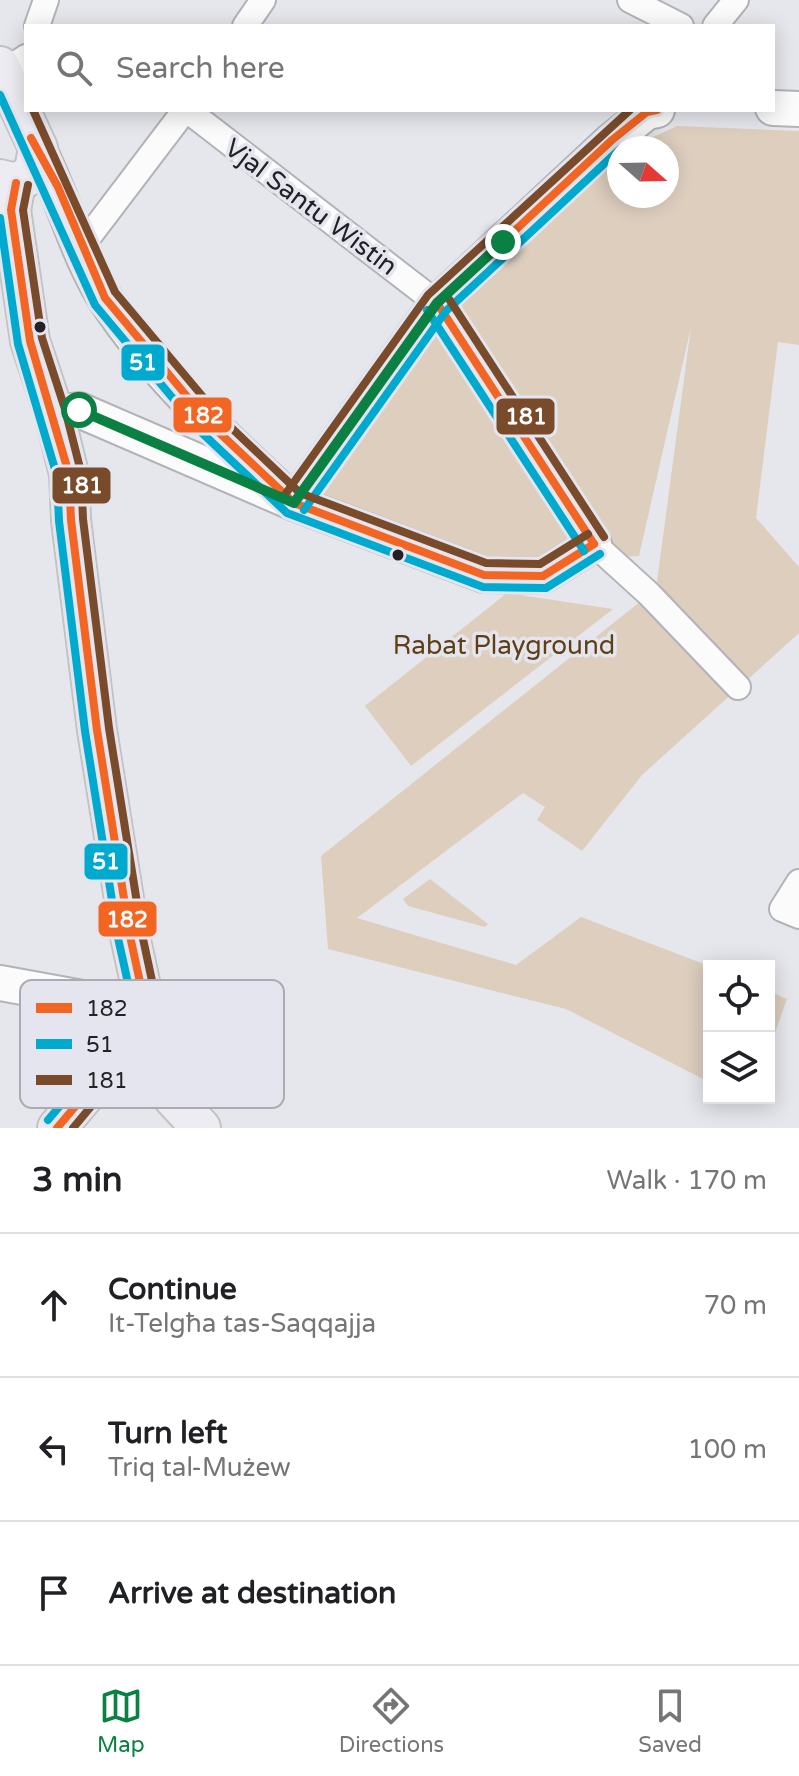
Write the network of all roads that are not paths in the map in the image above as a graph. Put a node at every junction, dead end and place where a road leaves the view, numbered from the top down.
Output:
1 (46, 0) edge
2 (263, 0) edge
3 (630, 0) edge
4 (736, 0) edge
5 (38, 24) edge
6 (246, 24) edge
7 (677, 24) edge
8 (717, 24) edge
9 (8, 69) edge
10 (775, 108) edge
11 (799, 109) edge
12 (184, 112) edge
13 (189, 112) edge
14 (650, 112) edge
15 (22, 139) edge
16 (8, 181) edge
17 (81, 247) junction
18 (0, 303) edge
19 (437, 303) junction
20 (54, 413) junction
21 (294, 503) junction
22 (71, 520) junction
23 (594, 544) junction
24 (738, 687) dead end
25 (799, 882) edge
26 (791, 912) edge
27 (116, 980) edge
28 (0, 983) edge
29 (20, 987) edge

1 - 5 street
2 - 6 street
3 - 7 street
4 - 8 street
9 - 15 main road
10 - 11 street
12 - 17 street
13 - 19 street, Vjal Santu Wistin
14 - 19 street
15 - 16 main road
15 - 17 street
16 - 20 main road
17 - 21 street
18 - 22 main road
19 - 21 street
19 - 23 street
20 - 21 street
20 - 22 main road
21 - 23 street
22 - 27 main road
23 - 24 street
25 - 26 street
28 - 29 street

